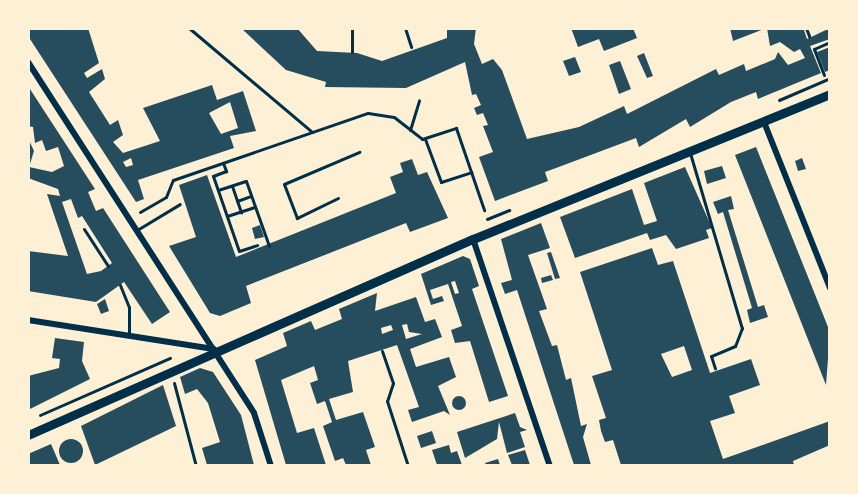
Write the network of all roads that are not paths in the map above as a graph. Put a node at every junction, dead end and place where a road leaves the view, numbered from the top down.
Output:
1 (29, 64) edge
2 (830, 94) edge
3 (764, 122) junction
4 (690, 152) junction
5 (180, 204) dead end
6 (84, 229) dead end
7 (137, 230) junction
8 (472, 239) junction
9 (108, 266) dead end
10 (120, 285) dead end
11 (830, 288) edge
12 (28, 320) edge
13 (129, 336) junction
14 (214, 349) junction
15 (382, 351) dead end
16 (715, 368) dead end
17 (28, 435) edge
18 (271, 465) edge
19 (408, 465) edge
20 (550, 465) edge

1 - 7 street
2 - 3 main road
3 - 4 main road
3 - 11 street
4 - 8 main road
4 - 16 lane
5 - 7 lane
6 - 9 lane
7 - 14 street
8 - 14 main road
8 - 20 street
10 - 13 lane
12 - 13 street
13 - 14 street
14 - 17 main road
14 - 18 street
15 - 19 lane

